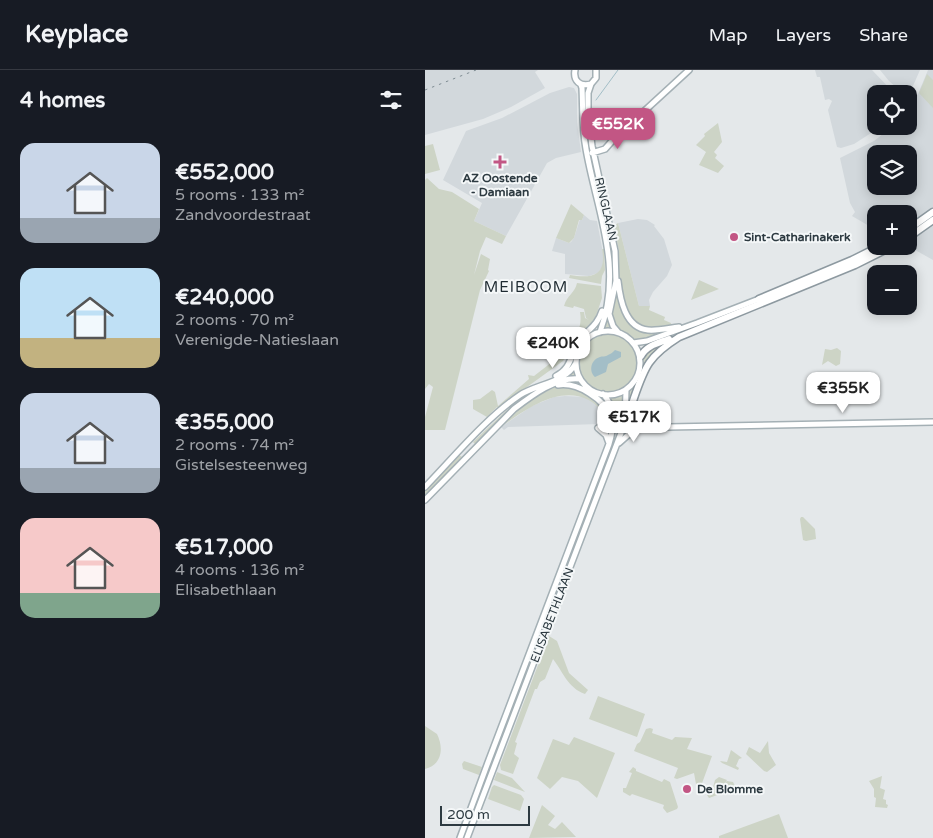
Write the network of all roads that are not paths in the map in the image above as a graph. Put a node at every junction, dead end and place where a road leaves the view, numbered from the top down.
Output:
1 (575, 70) edge
2 (596, 70) edge
3 (689, 70) edge
4 (581, 84) junction
5 (591, 84) junction
6 (593, 153) junction
7 (587, 154) junction
8 (933, 212) edge
9 (933, 220) edge
10 (917, 224) edge
11 (917, 231) edge
12 (867, 252) edge
13 (875, 255) edge
14 (616, 270) junction
15 (607, 296) junction
16 (759, 299) joint
17 (687, 326) junction
18 (600, 332) junction
19 (618, 332) junction
20 (679, 337) junction
21 (633, 343) junction
22 (641, 358) junction
23 (576, 363) junction
24 (580, 379) junction
25 (552, 385) junction
26 (535, 386) junction
27 (626, 390) junction
28 (603, 394) junction
29 (933, 422) edge
30 (624, 426) junction
31 (598, 428) dead end
32 (613, 428) junction
33 (641, 428) junction
34 (609, 444) junction
35 (617, 446) junction
36 (425, 487) edge
37 (425, 500) edge
38 (460, 838) edge
39 (467, 838) edge

1 - 4 main road
2 - 5 main road, RINGLAAN
3 - 6 main road
4 - 5 main road
4 - 7 main road, RINGLAAN
5 - 6 main road, RINGLAAN
6 - 7 main road
6 - 14 main road, RINGLAAN
7 - 15 main road, RINGLAAN
8 - 10 highway
9 - 11 highway
12 - 16 highway
13 - 20 highway
14 - 17 main road
14 - 19 main road, RINGLAAN
15 - 18 main road, RINGLAAN
15 - 26 main road
16 - 17 main road
17 - 21 main road
18 - 19 main road
18 - 23 main road
19 - 21 main road
20 - 22 highway
20 - 30 highway
21 - 22 main road
22 - 27 main road
23 - 24 main road
23 - 26 main road
24 - 25 main road
24 - 28 main road
25 - 32 main road
25 - 37 main road
26 - 36 main road
27 - 28 main road
27 - 30 main road, ELISABETHLAAN
28 - 32 main road, ELISABETHLAAN
29 - 33 main road
30 - 32 main road
30 - 33 main road
30 - 35 main road, ELISABETHLAAN
31 - 34 main road
32 - 34 main road, ELISABETHLAAN
33 - 35 main road
34 - 38 main road, ELISABETHLAAN
35 - 39 main road, ELISABETHLAAN

